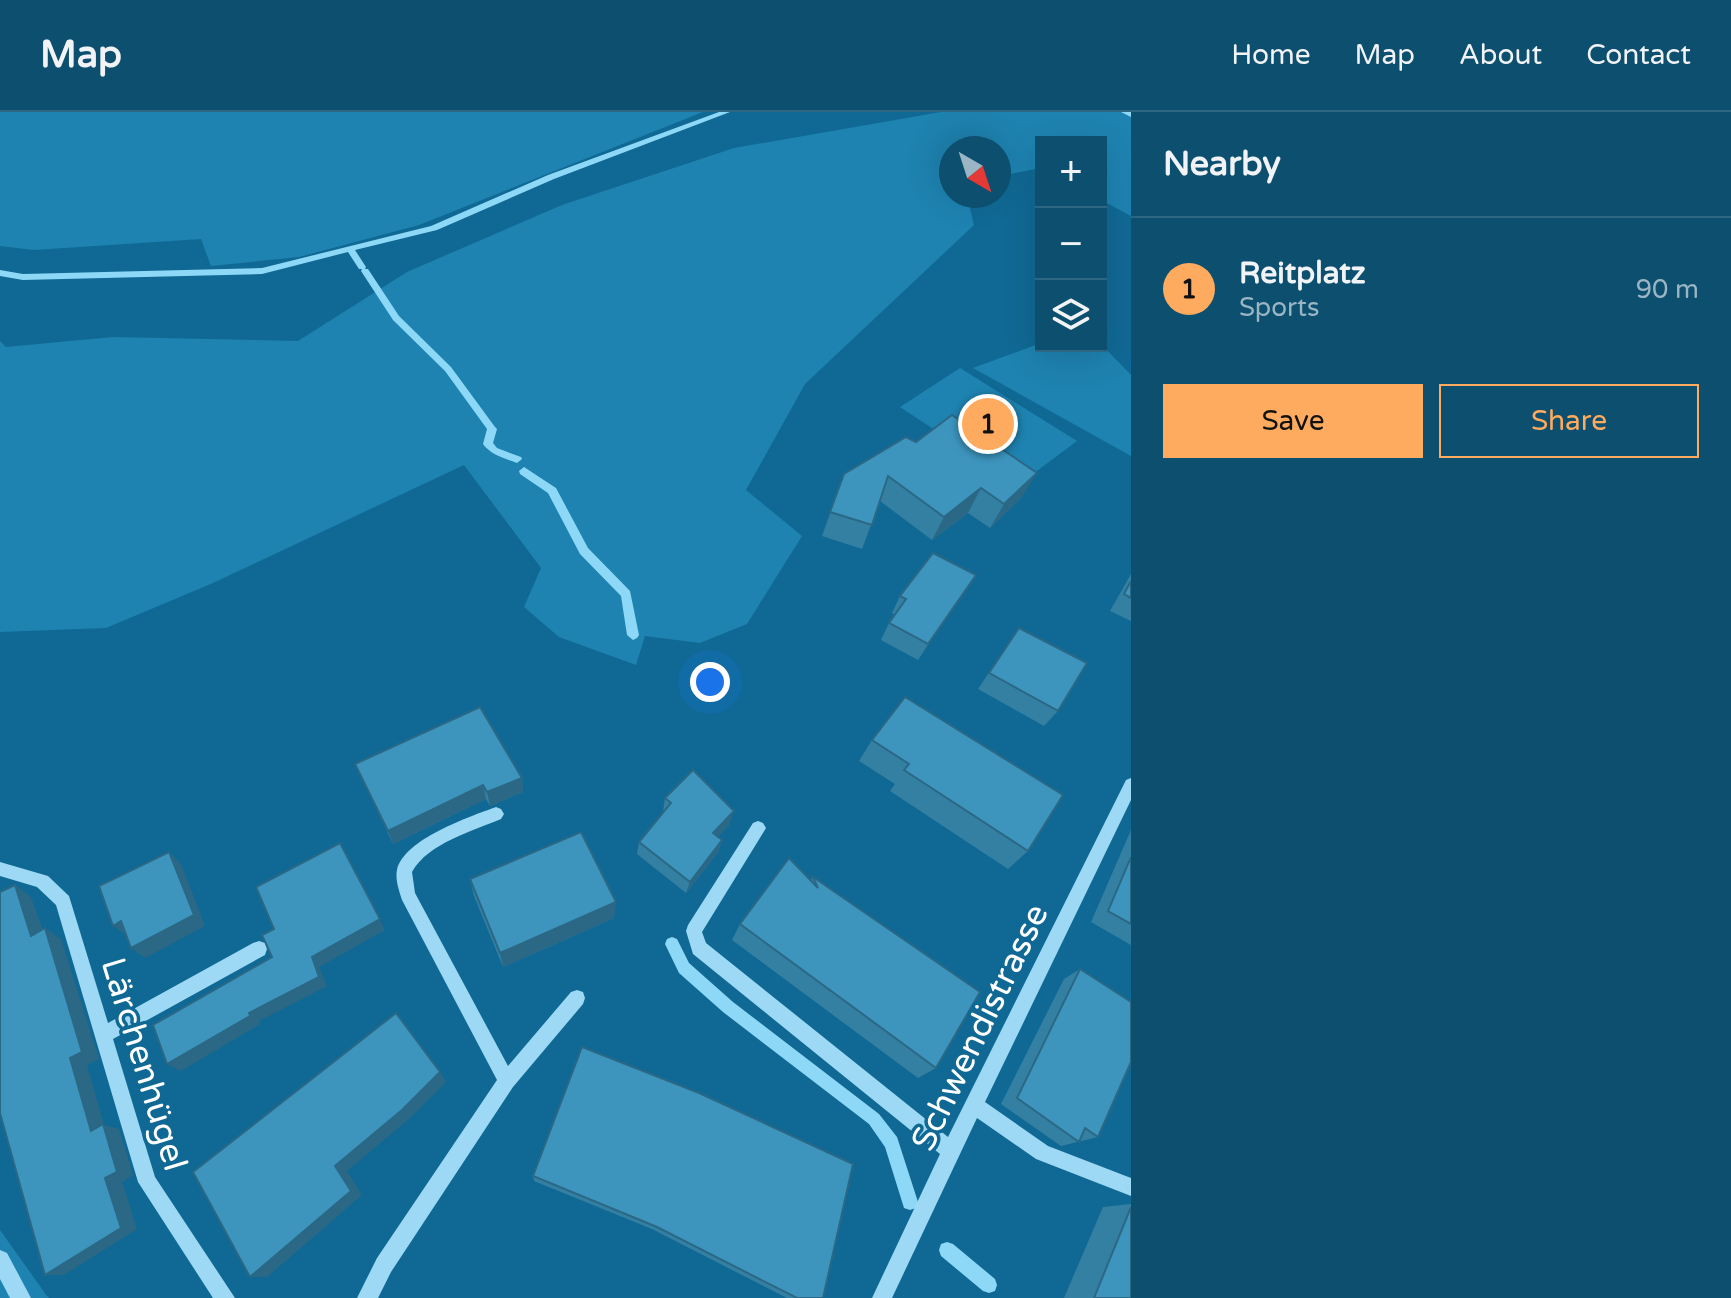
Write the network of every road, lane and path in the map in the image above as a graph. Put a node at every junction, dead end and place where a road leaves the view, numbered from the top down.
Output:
1 (1131, 785) edge
2 (496, 814) dead end
3 (758, 828) dead end
4 (0, 869) edge
5 (259, 949) dead end
6 (577, 998) dead end
7 (104, 1034) junction
8 (507, 1081) junction
9 (974, 1105) junction
10 (951, 1151) junction
11 (1131, 1187) edge
12 (0, 1260) edge
13 (21, 1298) edge
14 (225, 1298) edge
15 (367, 1298) edge
16 (882, 1298) edge

1 - 9 street, Schwendistrasse
2 - 8 street
3 - 10 street
4 - 7 street, Lärchenhügel
5 - 7 street
6 - 8 street
7 - 14 street, Lärchenhügel
8 - 15 street
9 - 10 street, Schwendistrasse
9 - 11 street
10 - 16 street, Schwendistrasse
12 - 13 street

